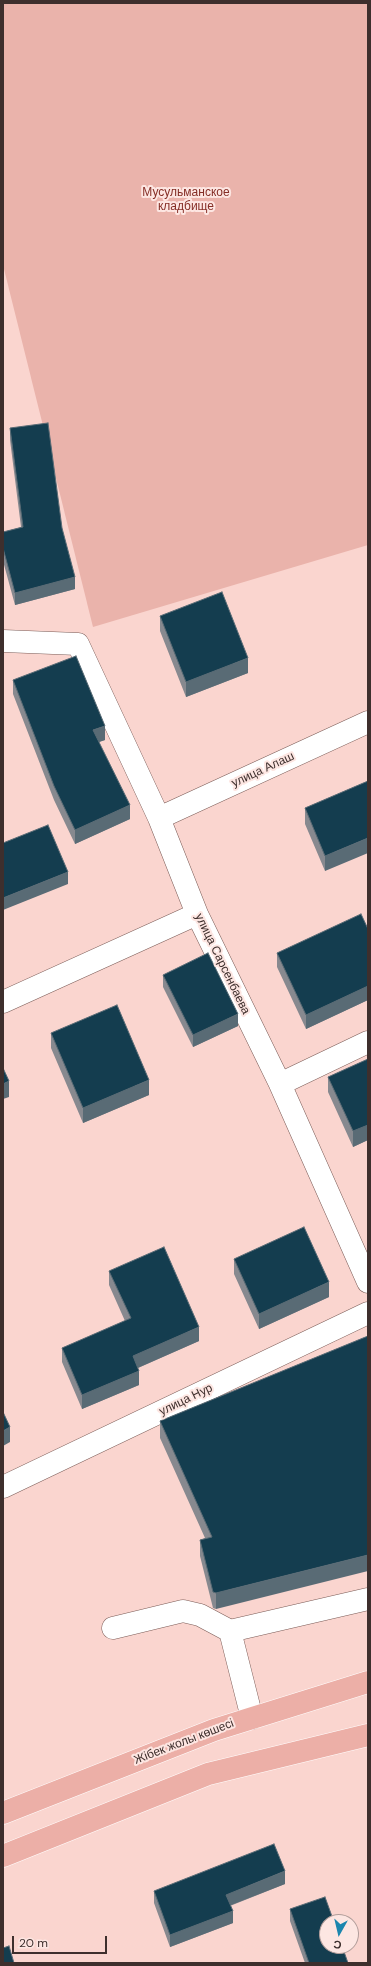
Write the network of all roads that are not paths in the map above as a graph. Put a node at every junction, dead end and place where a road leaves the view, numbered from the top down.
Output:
1 (3, 641) edge
2 (368, 722) edge
3 (159, 818) junction
4 (197, 914) junction
5 (3, 1002) edge
6 (368, 1042) edge
7 (280, 1084) junction
8 (368, 1282) edge
9 (368, 1313) edge
10 (3, 1487) edge
11 (368, 1599) edge
12 (113, 1628) dead end
13 (230, 1631) junction
14 (368, 1682) edge
15 (252, 1718) junction
16 (368, 1736) edge
17 (3, 1812) edge
18 (3, 1856) edge

1 - 3 street, улица Сарсенбаева
2 - 3 street, улица Алаш
3 - 4 street, улица Сарсенбаева
4 - 5 street
4 - 7 street, улица Сарсенбаева
6 - 7 street
7 - 8 street, улица Сарсенбаева
9 - 10 street, улица Нур
11 - 13 street
12 - 13 street
13 - 15 street
14 - 15 main road, Жібек жолы көшесі
15 - 17 main road, Жібек жолы көшесі
16 - 18 main road

